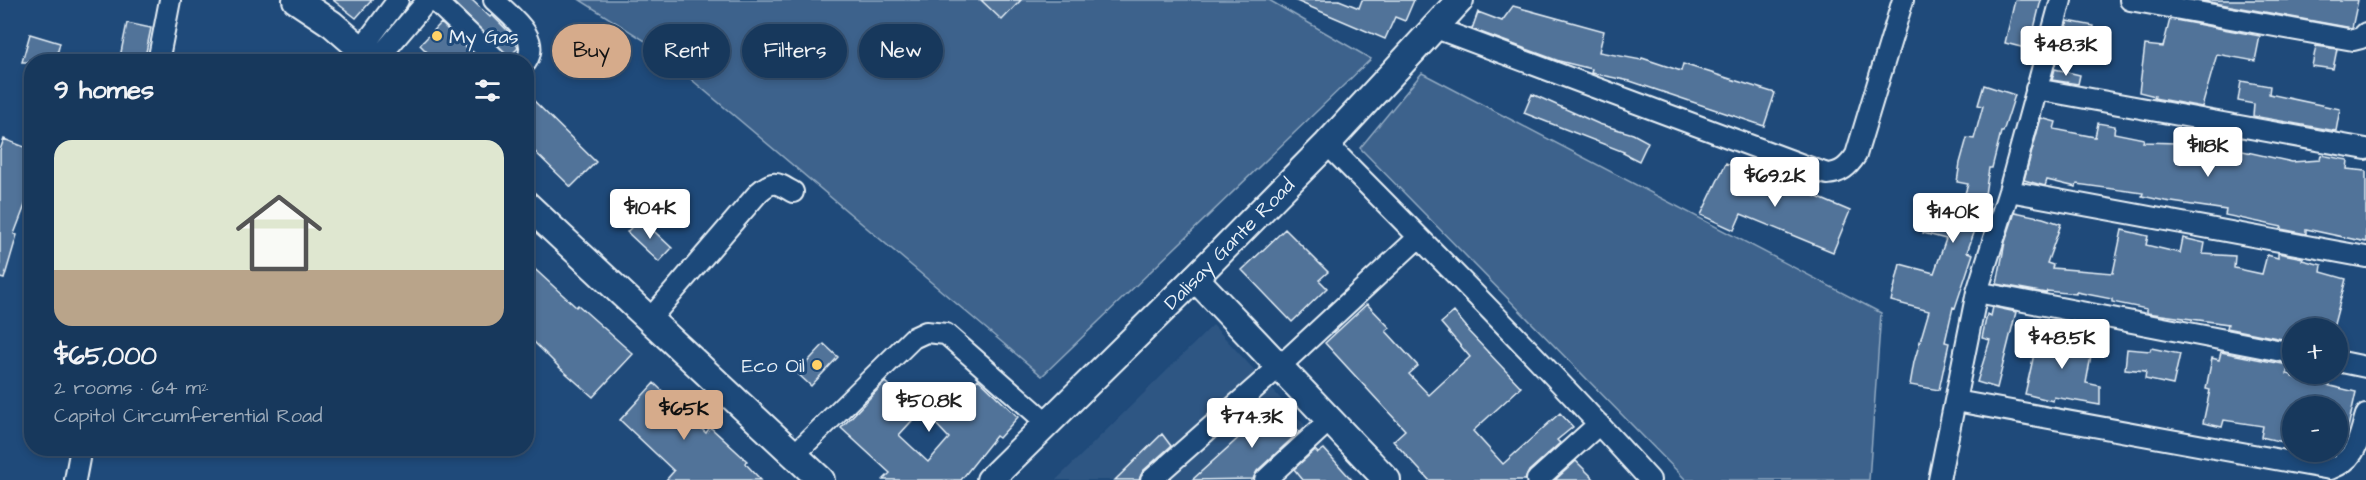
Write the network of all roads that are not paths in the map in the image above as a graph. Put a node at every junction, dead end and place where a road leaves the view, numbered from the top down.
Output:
1 (170, 0) edge
2 (296, 0) edge
3 (398, 0) edge
4 (428, 0) edge
5 (434, 0) edge
6 (494, 0) edge
7 (1460, 0) edge
8 (1903, 0) edge
9 (2061, 0) edge
10 (2130, 0) edge
11 (1433, 27) junction
12 (2366, 33) edge
13 (160, 54) edge
14 (367, 54) edge
15 (372, 54) edge
16 (374, 54) edge
17 (491, 54) edge
18 (530, 54) edge
19 (2036, 89) junction
20 (1327, 144) junction
21 (2366, 149) edge
22 (2009, 191) junction
23 (793, 192) dead end
24 (534, 211) edge
25 (1419, 237) junction
26 (2366, 257) edge
27 (1195, 278) junction
28 (1977, 291) junction
29 (650, 319) junction
30 (2282, 351) edge
31 (2348, 363) edge
32 (1280, 366) junction
33 (2366, 367) edge
34 (1956, 401) junction
35 (2366, 415) edge
36 (1330, 420) junction
37 (1046, 422) junction
38 (1599, 424) junction
39 (2363, 434) edge
40 (795, 454) junction
41 (80, 456) edge
42 (1276, 476) edge
43 (75, 480) edge
44 (821, 480) edge
45 (990, 480) edge
46 (1151, 480) edge
47 (1387, 480) edge
48 (1536, 480) edge
49 (1650, 480) edge
50 (1939, 480) edge

1 - 13 street
2 - 14 main road
3 - 15 street
4 - 16 street
5 - 17 street
6 - 18 street
7 - 11 main road, Dalisay Gante Road
8 - 11 street
9 - 19 street
10 - 12 street
11 - 20 main road, Dalisay Gante Road
19 - 21 street
19 - 22 street
20 - 25 street
20 - 27 main road, Dalisay Gante Road
22 - 26 street
22 - 28 street
23 - 29 street
24 - 29 main road
25 - 32 street
25 - 38 street
27 - 32 main road
27 - 37 main road, Dalisay Gante Road
28 - 30 street
28 - 34 street
29 - 40 main road
31 - 33 street
32 - 36 main road
32 - 46 street
34 - 39 street
34 - 50 street
35 - 39 street
36 - 42 street
36 - 47 main road
37 - 40 street
37 - 45 main road, Dalisay Gante Road
38 - 48 street
38 - 49 street
40 - 44 main road
41 - 43 street

